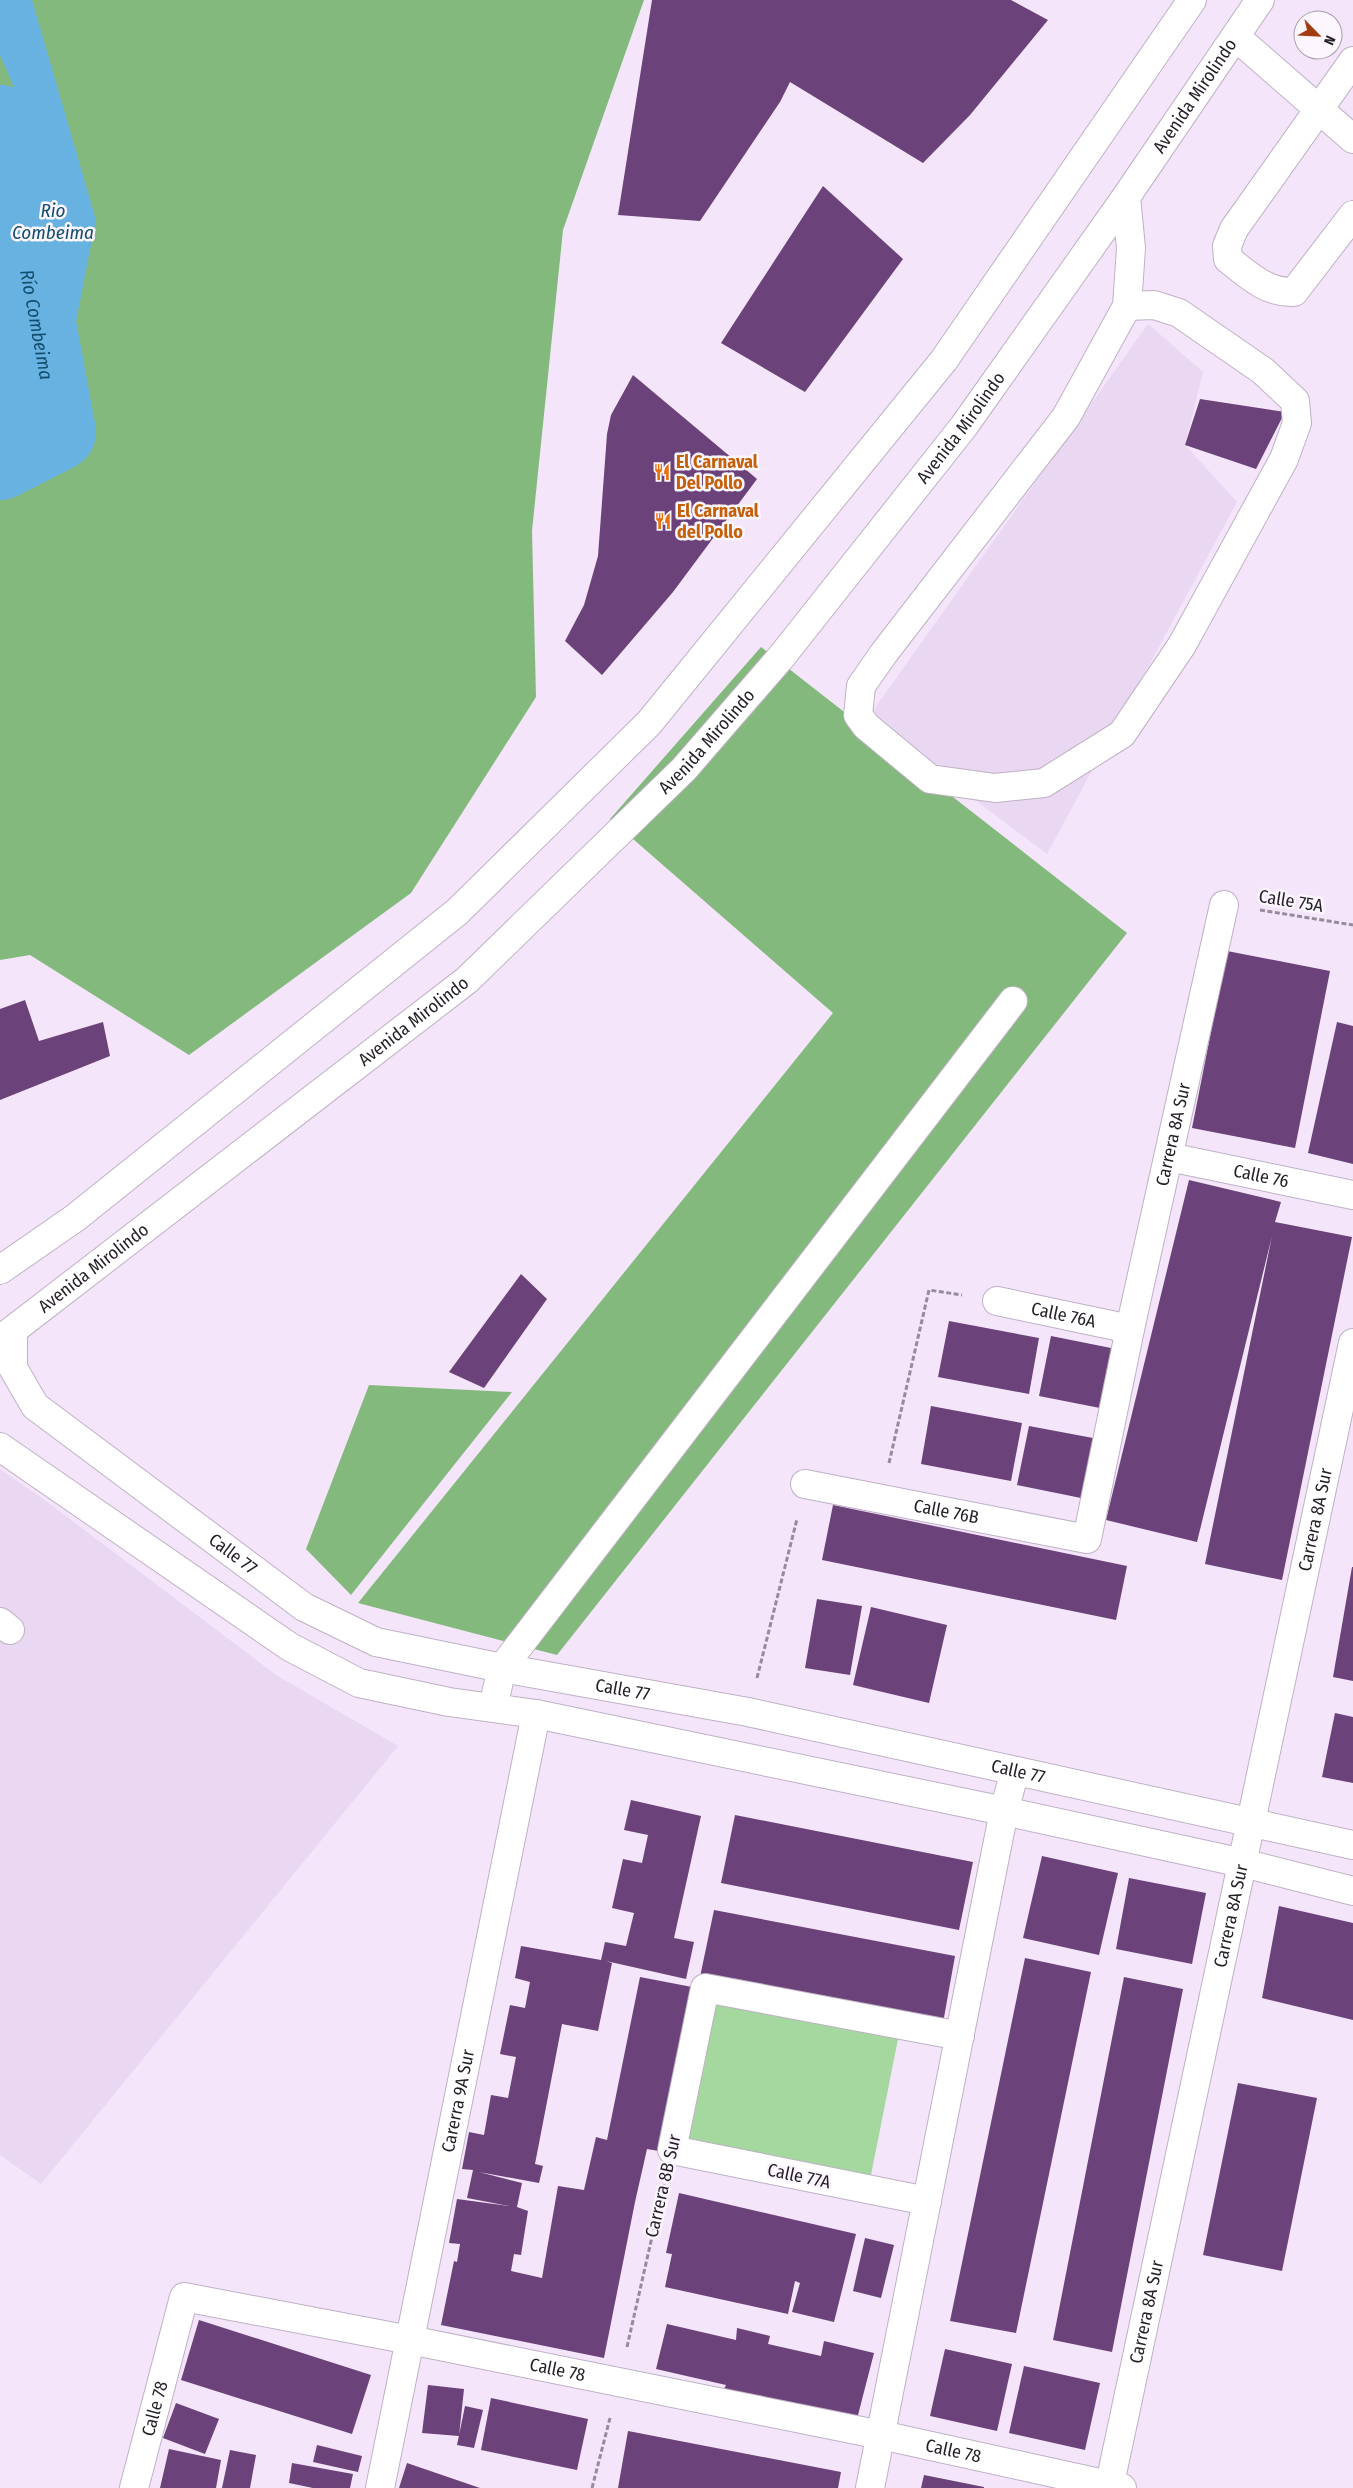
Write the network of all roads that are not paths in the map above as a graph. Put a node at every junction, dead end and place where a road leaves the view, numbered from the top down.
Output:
1 (1192, 0) edge
2 (1260, 0) edge
3 (1236, 37) junction
4 (1353, 61) edge
5 (1319, 109) junction
6 (1353, 139) edge
7 (1126, 197) junction
8 (1353, 215) edge
9 (1127, 306) junction
10 (1224, 905) road end
11 (1013, 1001) dead end
12 (1169, 1157) junction
13 (1353, 1195) edge
14 (0, 1270) edge
15 (997, 1301) dead end
16 (1130, 1329) junction
17 (6, 1336) edge
18 (1353, 1343) edge
19 (0, 1447) edge
20 (805, 1484) road end
21 (1087, 1539) joint
22 (502, 1668) junction
23 (493, 1707) junction
24 (536, 1714) junction
25 (1015, 1771) junction
26 (1004, 1810) junction
27 (1252, 1821) junction
28 (1353, 1844) edge
29 (1243, 1863) junction
30 (1353, 1891) edge
31 (960, 2036) junction
32 (672, 2150) joint
33 (927, 2202) junction
34 (410, 2340) junction
35 (881, 2435) junction
36 (1114, 2487) edge
37 (134, 2488) edge
38 (380, 2488) edge
39 (870, 2488) edge

1 - 14 street
2 - 3 street, Avenida Mirolindo
3 - 5 street
3 - 7 street, Avenida Mirolindo
4 - 5 street
5 - 6 street
5 - 8 street
7 - 9 street
7 - 17 street, Avenida Mirolindo
9 - 9 street
10 - 12 street, Carrera 8A Sur
11 - 22 street
12 - 13 street, Calle 76
12 - 16 street, Carrera 8A Sur
15 - 16 street, Calle 76A
16 - 21 street, Carrera 8A Sur
17 - 22 street, Calle 77
18 - 27 street, Carrera 8A Sur
19 - 23 street
20 - 21 street, Calle 76B
22 - 23 street
22 - 25 street, Calle 77
23 - 24 street
24 - 26 street
24 - 34 street, Carerra 9A Sur
25 - 26 street
25 - 27 street, Calle 77
26 - 29 street
26 - 31 street
27 - 28 street, Calle 77
27 - 29 street, Carrera 8A Sur
29 - 30 street
29 - 36 street, Carrera 8A Sur
31 - 32 street, Carrera 8B Sur
31 - 33 street
32 - 33 street, Calle 77A
33 - 35 street
34 - 35 street, Calle 78
34 - 37 street, Calle 78
34 - 38 street, Carerra 9A Sur
35 - 36 street, Calle 78
35 - 39 street

